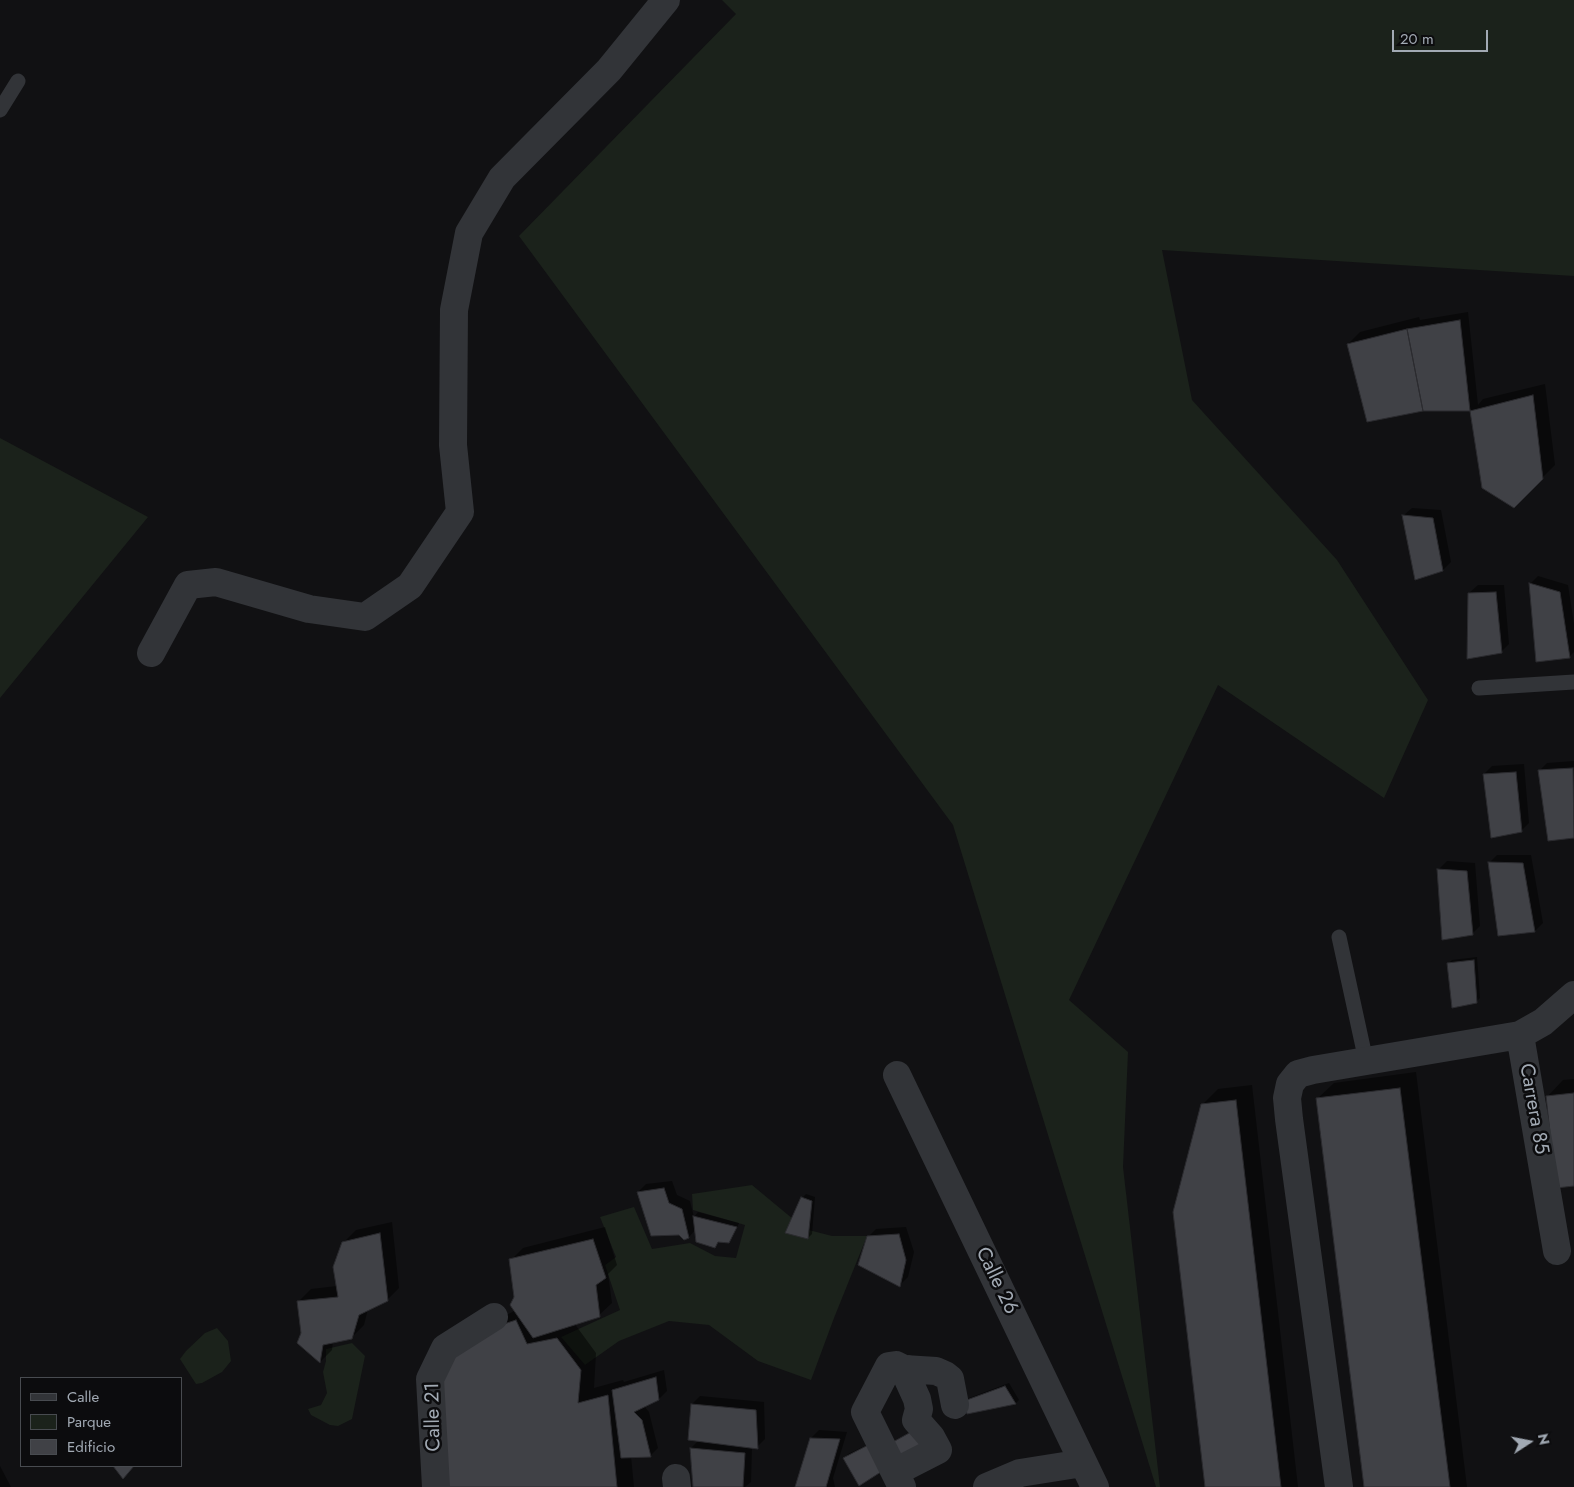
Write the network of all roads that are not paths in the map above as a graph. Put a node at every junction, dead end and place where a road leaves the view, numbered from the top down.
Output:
1 (666, 0) edge
2 (18, 81) dead end
3 (0, 110) edge
4 (151, 653) dead end
5 (1574, 682) edge
6 (1479, 688) dead end
7 (1339, 937) dead end
8 (1574, 995) edge
9 (1520, 1035) junction
10 (1366, 1061) junction
11 (897, 1075) dead end
12 (1557, 1251) dead end
13 (494, 1316) dead end
14 (909, 1370) junction
15 (955, 1405) dead end
16 (917, 1421) junction
17 (882, 1444) junction
18 (1083, 1463) junction
19 (899, 1479) edge
20 (436, 1487) edge
21 (987, 1487) edge
22 (1095, 1487) edge
23 (1339, 1487) edge

1 - 4 street
2 - 3 lane
5 - 6 lane
7 - 10 lane
8 - 9 street, Carrera 85
9 - 10 street
9 - 12 street, Carrera 85
10 - 23 street
11 - 18 street, Calle 26
13 - 20 street, Calle 21
14 - 15 street
14 - 16 street
14 - 17 street
16 - 17 street
16 - 19 street
17 - 19 street
18 - 21 street
18 - 22 street, Calle 26

